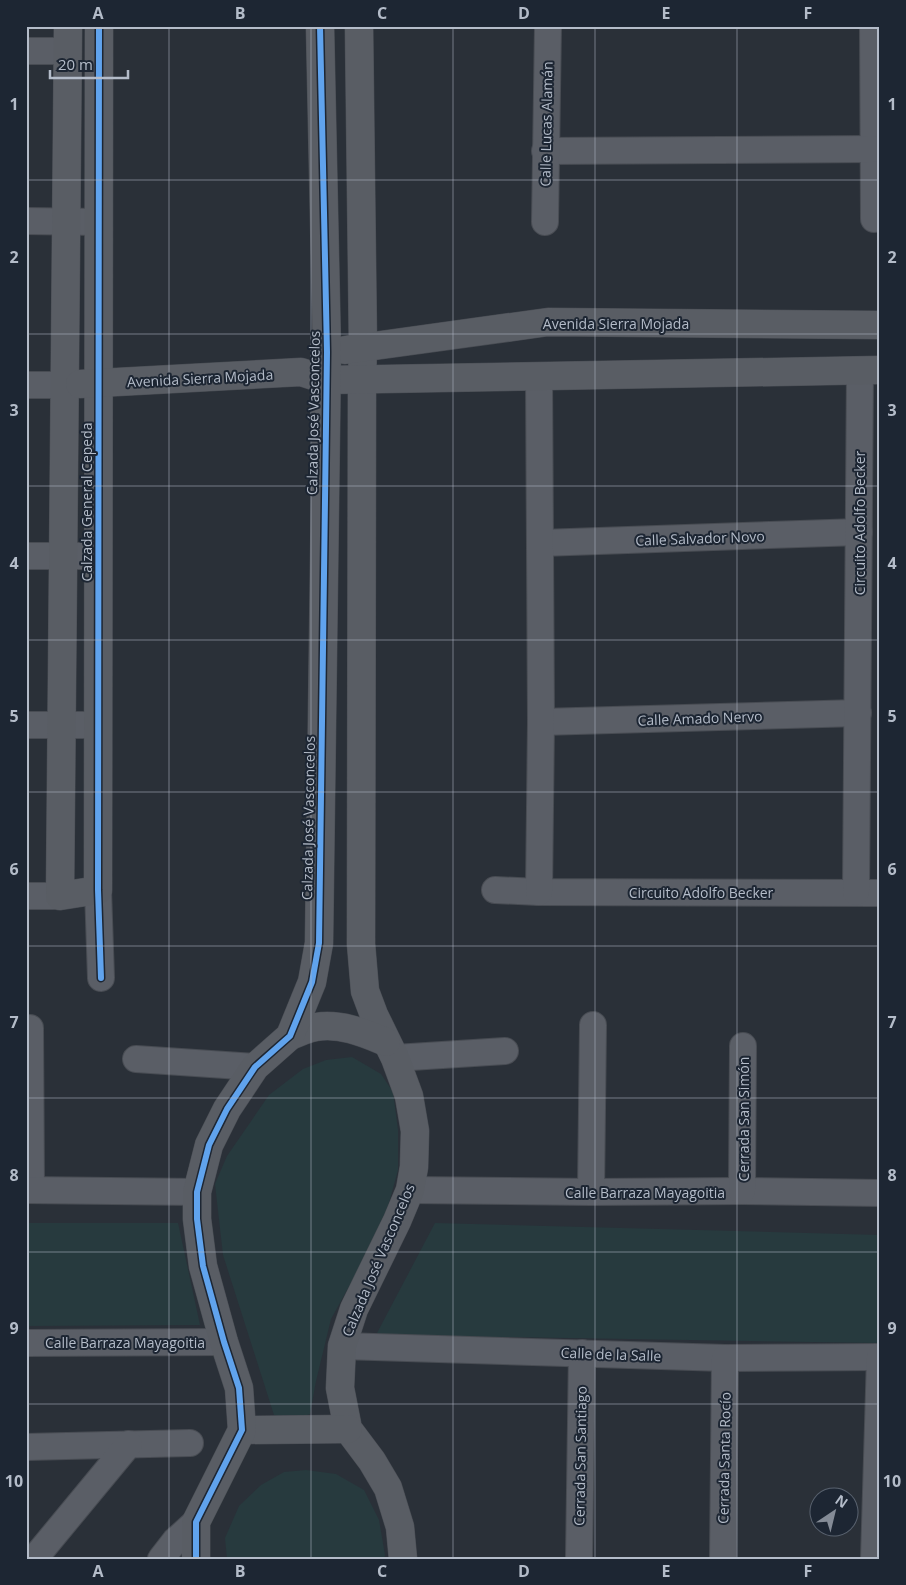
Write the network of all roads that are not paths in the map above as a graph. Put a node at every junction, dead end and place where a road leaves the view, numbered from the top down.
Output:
1 (99, 26) edge
2 (320, 26) edge
3 (359, 26) edge
4 (548, 26) edge
5 (873, 26) edge
6 (68, 39) edge
7 (26, 51) edge
8 (873, 149) junction
9 (546, 151) junction
10 (874, 219) dead end
11 (26, 222) edge
12 (66, 222) junction
13 (98, 222) junction
14 (546, 222) dead end
15 (880, 325) edge
16 (363, 348) junction
17 (327, 352) junction
18 (870, 370) edge
19 (301, 372) junction
20 (539, 376) junction
21 (362, 379) junction
22 (326, 380) junction
23 (99, 383) junction
24 (26, 385) edge
25 (64, 385) junction
26 (859, 532) junction
27 (540, 543) junction
28 (26, 556) edge
29 (62, 556) junction
30 (98, 556) junction
31 (858, 713) junction
32 (541, 722) junction
33 (26, 725) edge
34 (61, 725) junction
35 (98, 725) junction
36 (98, 890) junction
37 (495, 890) dead end
38 (539, 892) junction
39 (868, 893) edge
40 (26, 896) edge
41 (60, 896) junction
42 (101, 978) dead end
43 (593, 1025) dead end
44 (30, 1028) dead end
45 (290, 1036) junction
46 (743, 1046) dead end
47 (391, 1050) junction
48 (505, 1051) dead end
49 (136, 1059) dead end
50 (255, 1067) junction
51 (29, 1190) edge
52 (410, 1190) junction
53 (742, 1191) junction
54 (198, 1192) junction
55 (591, 1192) junction
56 (880, 1193) edge
57 (224, 1342) junction
58 (26, 1343) edge
59 (342, 1346) junction
60 (582, 1353) junction
61 (880, 1357) edge
62 (726, 1358) junction
63 (348, 1429) junction
64 (242, 1430) junction
65 (190, 1443) dead end
66 (129, 1444) junction
67 (26, 1447) edge
68 (196, 1522) junction
69 (34, 1559) edge
70 (161, 1559) edge
71 (196, 1559) edge
72 (402, 1559) edge
73 (579, 1559) edge
74 (723, 1559) edge
75 (874, 1559) edge

1 - 13 street, Calzada General Cepeda
2 - 17 street, Calzada José Vasconcelos
3 - 16 street, Calzada José Vasconcelos
4 - 9 street, Calle Lucas Alamán
5 - 8 street
6 - 7 street
6 - 12 street, Calzada General Cepeda
8 - 9 street
8 - 10 street
9 - 14 street, Calle Lucas Alamán
11 - 12 street
12 - 13 street
12 - 25 street, Calzada General Cepeda
13 - 23 street, Calzada General Cepeda
15 - 16 street, Avenida Sierra Mojada
16 - 17 street, Avenida Sierra Mojada
16 - 21 street, Calzada José Vasconcelos
17 - 19 street
17 - 22 street, Calzada José Vasconcelos
18 - 20 street, Avenida Sierra Mojada
18 - 26 street, Circuito Adolfo Becker
19 - 22 street, Avenida Sierra Mojada
19 - 23 street, Avenida Sierra Mojada
20 - 21 street, Avenida Sierra Mojada
20 - 27 street
21 - 22 street, Avenida Sierra Mojada
21 - 47 street, Calzada José Vasconcelos
22 - 45 street, Calzada José Vasconcelos
23 - 25 street, Avenida Sierra Mojada
23 - 30 street, Calzada General Cepeda
24 - 25 street
25 - 29 street, Calzada General Cepeda
26 - 27 street, Calle Salvador Novo
26 - 31 street, Circuito Adolfo Becker
27 - 32 street
28 - 29 street
29 - 30 street
29 - 34 street, Calzada General Cepeda
30 - 35 street, Calzada General Cepeda
31 - 32 street, Calle Amado Nervo
31 - 39 street, Circuito Adolfo Becker
32 - 38 street
33 - 34 street
34 - 35 street
34 - 41 street, Calzada General Cepeda
35 - 36 street, Calzada General Cepeda
36 - 41 street
36 - 42 street, Calzada General Cepeda
37 - 38 street, Circuito Adolfo Becker
38 - 39 street, Circuito Adolfo Becker
40 - 41 street
43 - 55 street
44 - 51 street
45 - 47 street
45 - 50 street, Calzada José Vasconcelos
46 - 53 street, Cerrada San Simón
47 - 48 street
47 - 52 street, Calzada José Vasconcelos
49 - 50 street
50 - 54 street, Calzada José Vasconcelos
51 - 54 street
52 - 55 street, Calle Barraza Mayagoitia
52 - 59 street, Calzada José Vasconcelos
53 - 55 street, Calle Barraza Mayagoitia
53 - 56 street, Calle Barraza Mayagoitia
54 - 57 street, Calzada José Vasconcelos
57 - 58 street, Calle Barraza Mayagoitia
57 - 64 street, Calzada José Vasconcelos
59 - 60 street, Calle de la Salle
59 - 63 street, Calzada José Vasconcelos
60 - 62 street, Calle de la Salle
60 - 73 street, Cerrada San Santiago
61 - 62 street, Calle de la Salle
61 - 75 street
62 - 74 street, Cerrada Santa Rocío
63 - 64 street
63 - 72 street, Calzada José Vasconcelos
64 - 68 street
65 - 66 street
66 - 67 street
66 - 69 street
68 - 70 street
68 - 71 street

